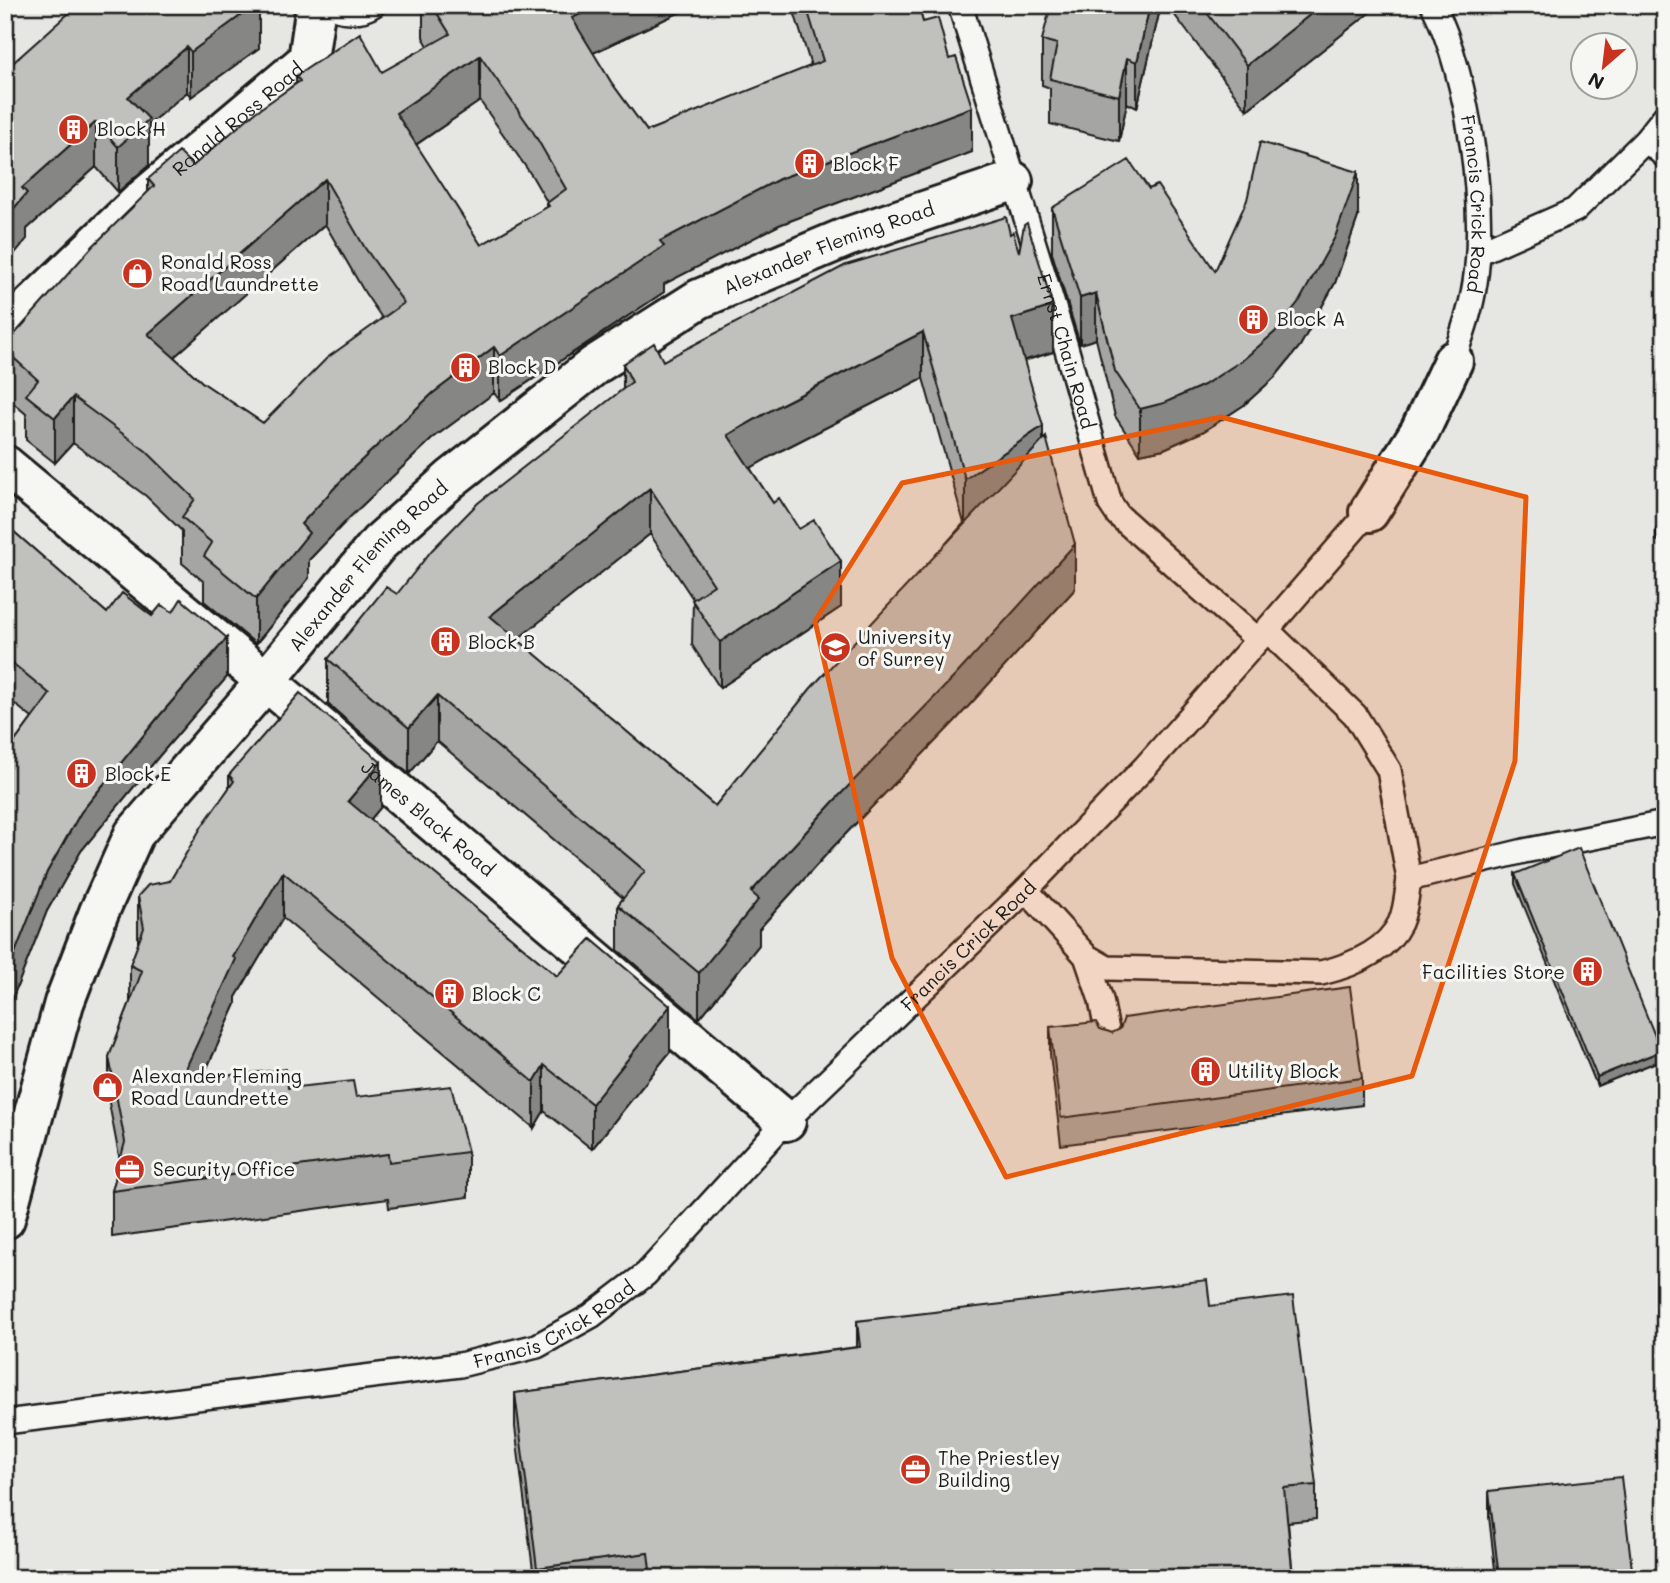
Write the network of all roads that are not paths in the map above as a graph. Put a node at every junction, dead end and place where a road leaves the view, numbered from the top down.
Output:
1 (316, 5) edge
2 (328, 5) edge
3 (373, 5) edge
4 (960, 5) edge
5 (1433, 5) edge
6 (1665, 116) edge
7 (1646, 140) junction
8 (1665, 156) edge
9 (1013, 181) junction
10 (1478, 253) junction
11 (5, 331) edge
12 (1453, 361) joint
13 (5, 465) edge
14 (1369, 512) joint
15 (1263, 635) junction
16 (266, 681) junction
17 (1665, 823) edge
18 (1409, 878) junction
19 (1026, 890) junction
20 (1086, 956) junction
21 (1110, 1046) edge
22 (21, 1094) edge
23 (786, 1121) junction
24 (5, 1219) edge
25 (5, 1422) edge

1 - 11 street, Ronald Ross Road
2 - 3 lane
4 - 9 lane, Ernst Chain Road
5 - 10 lane, Francis Crick Road
6 - 7 lane
7 - 8 lane
7 - 10 lane
9 - 15 lane, Ernst Chain Road
9 - 16 street, Alexander Fleming Road
10 - 12 lane, Francis Crick Road
12 - 14 street, Francis Crick Road
13 - 16 street, James Black Road
14 - 15 lane, Francis Crick Road
15 - 18 lane, Ernst Chain Road
15 - 19 lane, Francis Crick Road
16 - 22 street, Alexander Fleming Road
16 - 23 street, James Black Road
17 - 18 lane
18 - 20 lane
19 - 20 lane
19 - 23 lane, Francis Crick Road
20 - 21 lane
22 - 24 street, Alexander Fleming Road
23 - 25 lane, Francis Crick Road

